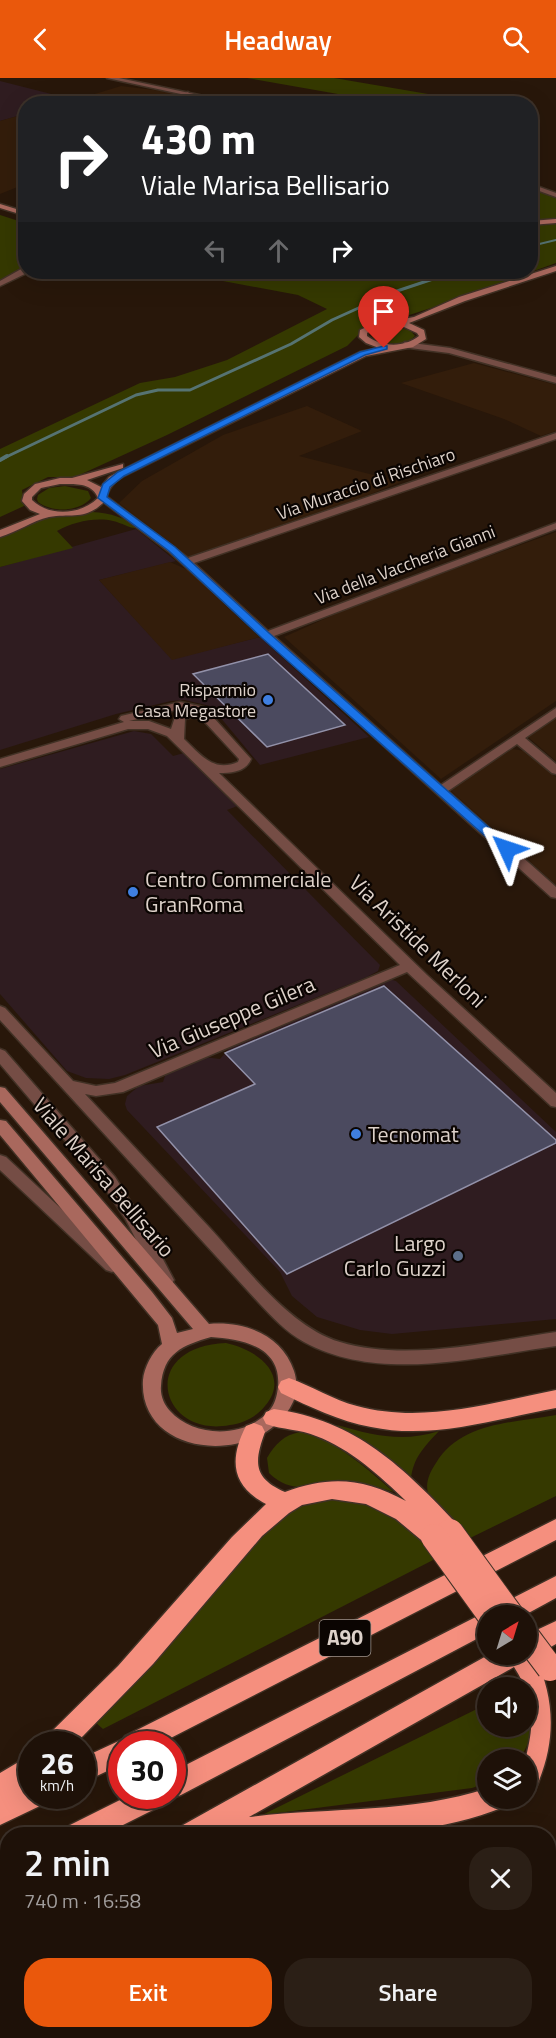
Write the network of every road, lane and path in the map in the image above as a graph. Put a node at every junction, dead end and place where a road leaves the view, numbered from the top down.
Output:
1 (110, 78) edge
2 (189, 94) junction
3 (183, 96) edge
4 (199, 96) edge
5 (538, 189) edge
6 (556, 194) edge
7 (0, 201) edge
8 (0, 206) edge
9 (18, 207) edge
10 (18, 212) edge
11 (556, 223) edge
12 (538, 224) edge
13 (556, 268) edge
14 (18, 274) edge
15 (538, 274) edge
16 (556, 274) edge
17 (523, 279) edge
18 (0, 284) edge
19 (395, 324) junction
20 (422, 335) junction
21 (364, 339) junction
22 (401, 346) junction
23 (450, 351) junction
24 (556, 380) edge
25 (556, 436) edge
26 (72, 481) junction
27 (102, 496) junction
28 (30, 506) junction
29 (85, 510) junction
30 (52, 513) junction
31 (122, 513) junction
32 (0, 523) edge
33 (556, 526) edge
34 (0, 534) edge
35 (187, 562) junction
36 (266, 635) junction
37 (556, 712) edge
38 (206, 716) junction
39 (178, 738) junction
40 (518, 738) junction
41 (0, 756) edge
42 (0, 763) edge
43 (208, 767) junction
44 (556, 770) edge
45 (441, 790) junction
46 (556, 894) edge
47 (409, 966) junction
48 (0, 1011) edge
49 (7, 1024) edge
50 (0, 1054) edge
51 (69, 1084) junction
52 (0, 1092) edge
53 (556, 1102) edge
54 (0, 1125) edge
55 (0, 1161) edge
56 (172, 1294) junction
57 (146, 1297) junction
58 (205, 1331) junction
59 (556, 1339) edge
60 (171, 1346) junction
61 (289, 1387) junction
62 (556, 1399) edge
63 (274, 1418) junction
64 (254, 1432) junction
65 (287, 1502) junction
66 (556, 1530) edge
67 (442, 1535) junction
68 (556, 1586) edge
69 (484, 1605) edge
70 (502, 1605) edge
71 (520, 1605) edge
72 (477, 1628) edge
73 (556, 1632) edge
74 (537, 1642) edge
75 (537, 1654) edge
76 (494, 1665) edge
77 (548, 1673) edge
78 (71, 1731) edge
79 (160, 1731) edge
80 (537, 1769) edge
81 (18, 1776) edge
82 (186, 1779) edge
83 (0, 1788) edge
84 (18, 1803) edge
85 (477, 1804) edge
86 (128, 1809) edge
87 (0, 1812) edge
88 (93, 1827) edge
89 (205, 1827) edge
90 (268, 1827) edge

1 - 2 street
2 - 3 street
2 - 4 street
5 - 6 street
7 - 9 main road
8 - 10 main road
11 - 12 main road
13 - 15 main road
14 - 18 street
16 - 20 main road
17 - 19 main road
19 - 20 main road
19 - 21 main road
20 - 22 main road
20 - 23 street
21 - 22 main road
21 - 26 main road
22 - 23 street
22 - 27 main road
23 - 24 street
25 - 35 street, Via Muraccio di Rischiaro
26 - 27 main road
26 - 28 main road
27 - 29 main road
27 - 31 street
28 - 30 main road
28 - 32 main road
29 - 30 main road
29 - 31 street
30 - 34 main road
31 - 35 street
33 - 36 street, Via della Vaccheria Gianni
35 - 36 street
36 - 45 street
37 - 40 street
38 - 39 street
38 - 41 street
38 - 43 street
39 - 42 street, Via Aristide Merloni
39 - 43 street, Via Aristide Merloni
40 - 44 street
40 - 45 street
43 - 47 street, Via Aristide Merloni
45 - 46 street
47 - 51 street, Via Giuseppe Gilera
47 - 53 street, Via Aristide Merloni
48 - 49 street
49 - 51 street
50 - 56 street, Viale Marisa Bellisario
51 - 59 street
52 - 56 main road, Viale Marisa Bellisario
54 - 57 main road, Viale Marisa Bellisario
55 - 57 street, Viale Marisa Bellisario
56 - 58 main road, Viale Marisa Bellisario
57 - 60 main road, Viale Marisa Bellisario
58 - 60 main road
58 - 61 main road
60 - 64 main road
61 - 62 highway
61 - 63 main road
63 - 64 main road
63 - 67 highway
64 - 65 highway
65 - 67 highway
65 - 78 highway
66 - 79 highway, A90
67 - 69 highway, bridge
67 - 70 highway, bridge
68 - 71 highway
72 - 82 highway, A90
73 - 74 highway
75 - 77 highway, bridge
76 - 89 highway
77 - 80 highway
81 - 83 highway
84 - 87 highway
85 - 90 highway
86 - 88 highway

